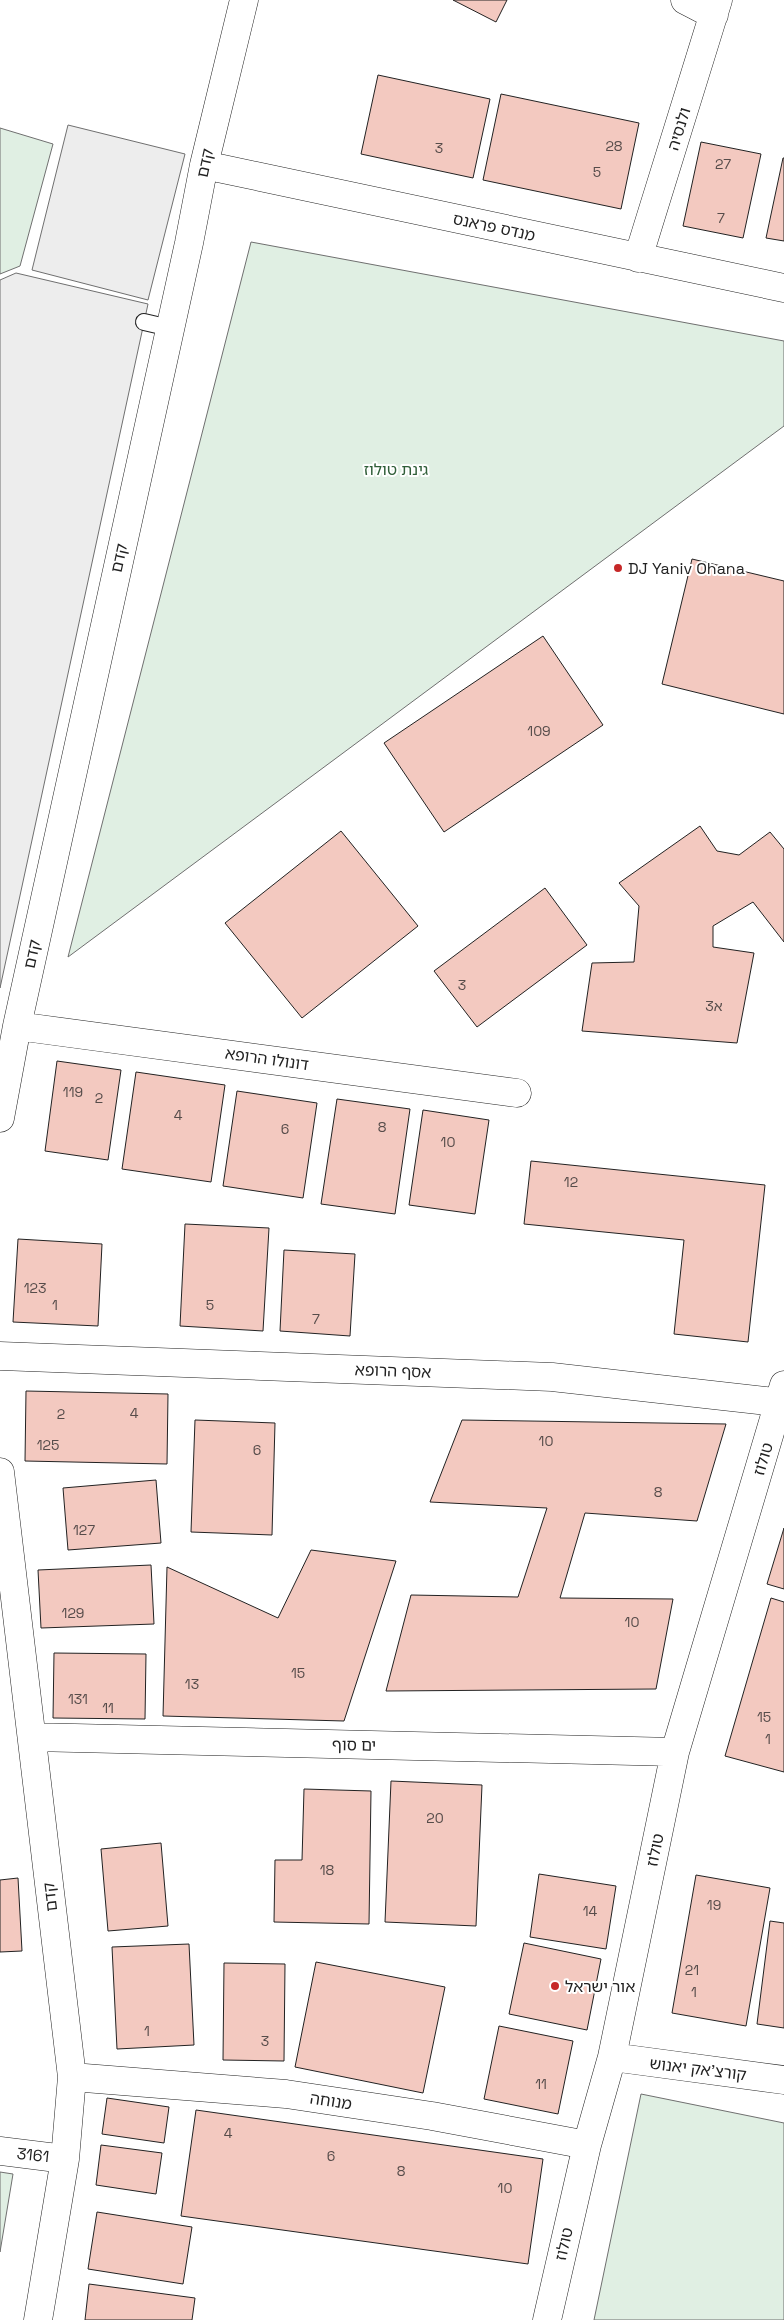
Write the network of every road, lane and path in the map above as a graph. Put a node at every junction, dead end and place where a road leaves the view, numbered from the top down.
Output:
1 (244, 0) edge
2 (684, 0) edge
3 (716, 8) edge
4 (204, 165) junction
5 (638, 258) junction
6 (784, 288) edge
7 (17, 1026) junction
8 (517, 1093) dead end
9 (0, 1118) edge
10 (0, 1356) edge
11 (783, 1396) edge
12 (0, 1472) edge
13 (32, 1737) junction
14 (676, 1752) junction
15 (612, 2058) junction
16 (72, 2077) junction
17 (784, 2080) edge
18 (587, 2145) junction
19 (0, 2151) edge
20 (65, 2158) junction
21 (38, 2320) edge
22 (547, 2320) edge

1 - 4 street, קדם
2 - 3 street
3 - 5 street, ולנסיה
4 - 5 street, מנדס פראנס
4 - 7 street, קדם
5 - 6 street, מנדס פראנס
7 - 8 street, דונולו הרופא
7 - 9 street, קדם
10 - 11 street, אסף הרופא
11 - 14 street, טולוז
12 - 13 street, קדם
13 - 14 street, ים סוף
13 - 16 street, קדם
14 - 15 street, טולוז
15 - 17 street, קורצ'אק יאנוש
15 - 18 street, טולוז
16 - 18 street, מנוחה
16 - 20 street, קדם
18 - 22 street, טולוז
19 - 20 street, 3161
20 - 21 street, קדם

